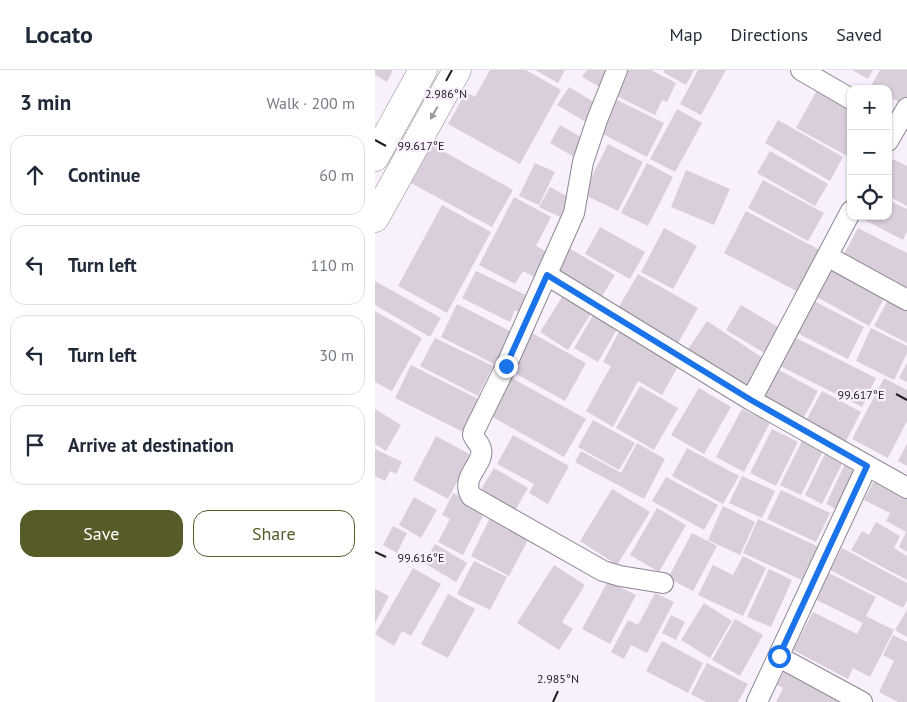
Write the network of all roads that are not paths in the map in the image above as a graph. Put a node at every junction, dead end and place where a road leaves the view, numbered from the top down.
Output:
1 (423, 70) edge
2 (457, 70) edge
3 (617, 70) edge
4 (801, 70) edge
5 (847, 98) edge
6 (907, 108) edge
7 (895, 130) edge
8 (375, 157) edge
9 (375, 218) edge
10 (847, 219) edge
11 (827, 256) junction
12 (547, 275) junction
13 (907, 300) edge
14 (751, 400) junction
15 (867, 466) junction
16 (907, 488) edge
17 (663, 583) dead end
18 (779, 656) junction
19 (757, 702) edge
20 (862, 702) edge

1 - 8 main road
2 -> 9 main road
3 - 12 street
4 - 5 street
6 - 7 street
10 - 11 street
11 - 13 street
11 - 14 street
12 - 14 street
12 - 17 street
14 - 15 street
15 - 16 street
15 - 18 street
18 - 19 street
18 - 20 street

